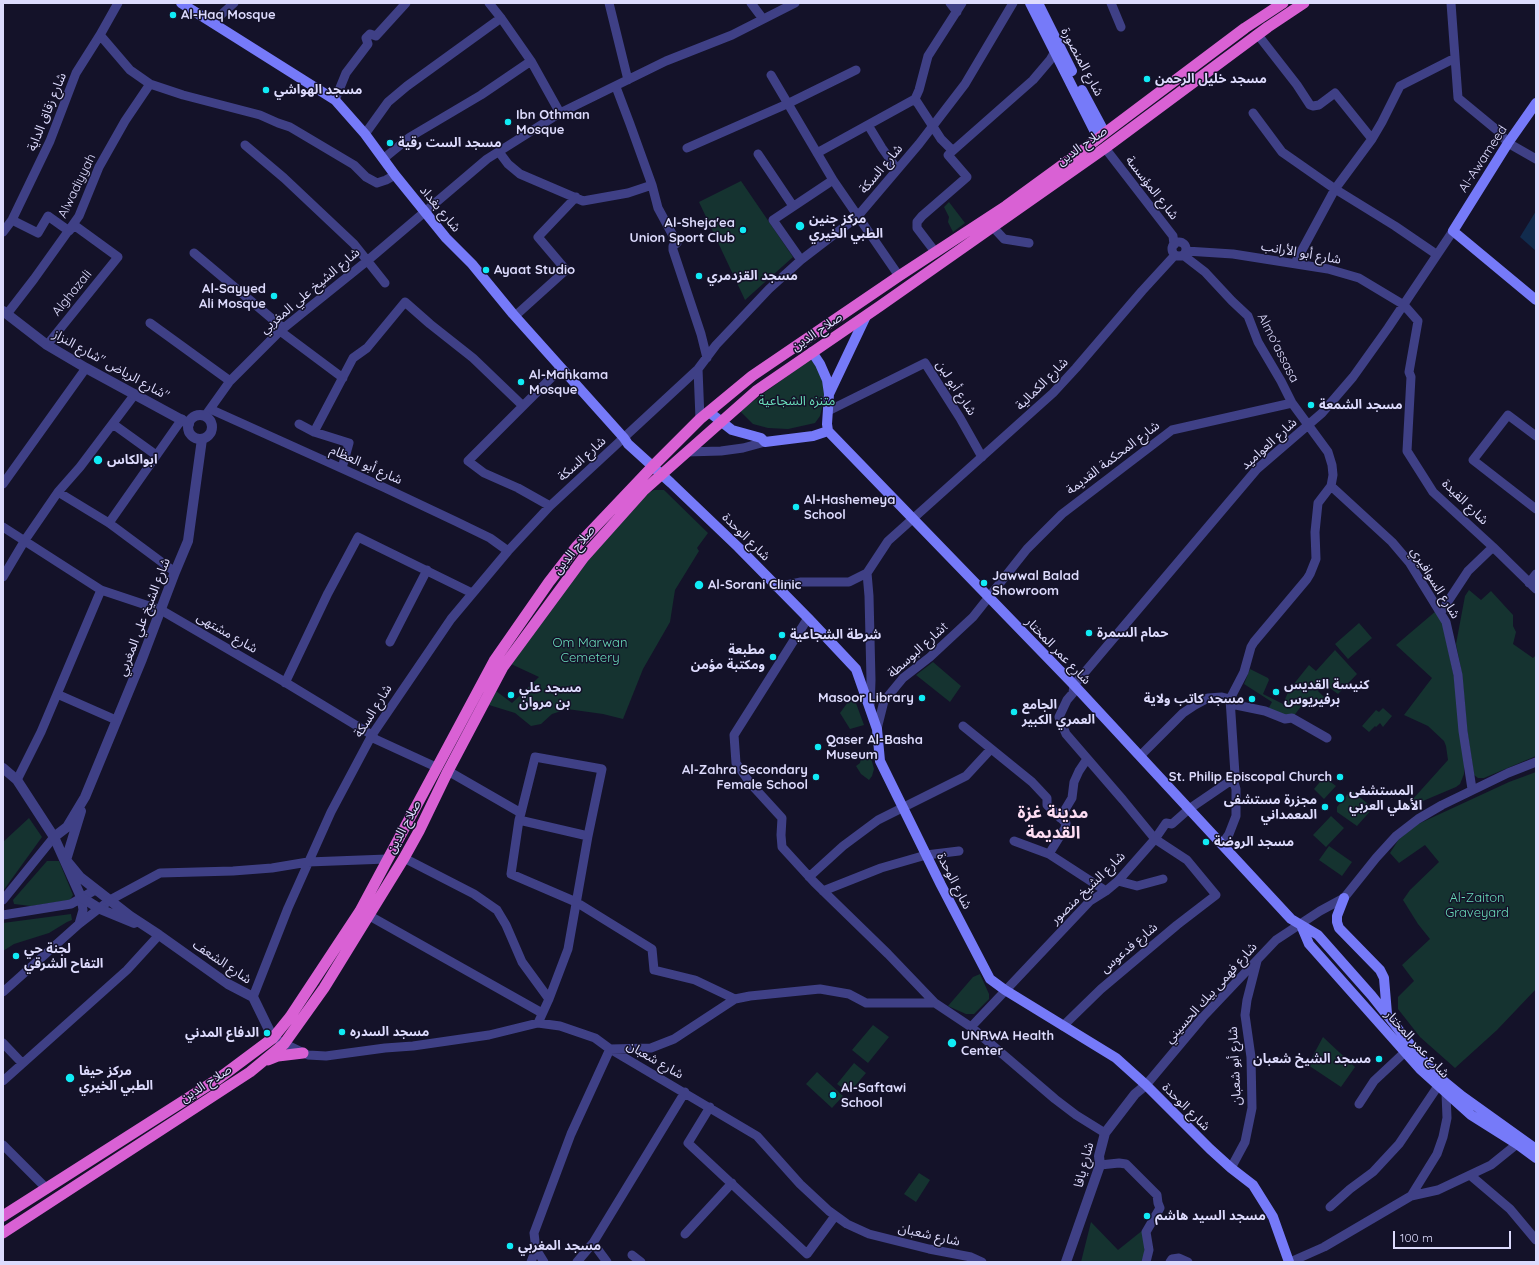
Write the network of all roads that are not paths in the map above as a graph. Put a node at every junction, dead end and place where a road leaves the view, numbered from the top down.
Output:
1 (118, 3) edge
2 (181, 3) edge
3 (234, 3) edge
4 (406, 3) edge
5 (489, 3) edge
6 (609, 3) edge
7 (751, 3) edge
8 (795, 3) edge
9 (950, 3) edge
10 (962, 3) edge
11 (1013, 3) edge
12 (1030, 3) edge
13 (1038, 3) edge
14 (1111, 3) edge
15 (1283, 3) edge
16 (1304, 3) edge
17 (1451, 3) edge
18 (957, 12) junction
19 (501, 18) junction
20 (763, 19) junction
21 (212, 23) junction
22 (1121, 27) dead end
23 (1258, 35) junction
24 (100, 36) junction
25 (1056, 49) junction
26 (1455, 58) junction
27 (531, 62) junction
28 (856, 70) dead end
29 (771, 75) dead end
30 (628, 80) junction
31 (150, 84) junction
32 (616, 87) junction
33 (915, 99) junction
34 (335, 100) junction
35 (787, 104) junction
36 (1536, 104) edge
37 (560, 113) junction
38 (1254, 113) dead end
39 (868, 125) junction
40 (933, 126) junction
41 (365, 134) junction
42 (1101, 135) junction
43 (1372, 139) junction
44 (1508, 143) junction
45 (245, 145) dead end
46 (687, 148) dead end
47 (1104, 148) junction
48 (952, 150) junction
49 (499, 152) junction
50 (817, 153) junction
51 (758, 154) dead end
52 (383, 159) junction
53 (1536, 160) edge
54 (897, 169) junction
55 (395, 175) junction
56 (833, 180) junction
57 (652, 186) junction
58 (1335, 189) junction
59 (576, 197) junction
60 (793, 206) junction
61 (425, 212) junction
62 (857, 217) junction
63 (12, 220) junction
64 (992, 226) junction
65 (69, 230) junction
66 (1453, 230) junction
67 (3, 232) edge
68 (1030, 243) dead end
69 (1179, 251) junction
70 (194, 253) dead end
71 (936, 253) junction
72 (1436, 254) junction
73 (801, 260) junction
74 (368, 261) junction
75 (1295, 263) junction
76 (899, 276) junction
77 (386, 283) dead end
78 (1536, 300) edge
79 (1404, 305) junction
80 (5, 312) edge
81 (515, 316) junction
82 (866, 316) junction
83 (150, 323) dead end
84 (281, 329) junction
85 (47, 345) junction
86 (812, 352) junction
87 (707, 358) junction
88 (86, 368) junction
89 (561, 368) junction
90 (698, 369) junction
91 (343, 378) junction
92 (230, 381) junction
93 (135, 394) junction
94 (829, 394) junction
95 (1292, 403) junction
96 (522, 406) junction
97 (828, 411) junction
98 (208, 413) junction
99 (705, 416) junction
100 (185, 421) junction
101 (721, 422) junction
102 (113, 424) junction
103 (299, 424) dead end
104 (1309, 425) junction
105 (828, 431) junction
106 (314, 432) junction
107 (1536, 436) edge
108 (624, 438) junction
109 (202, 439) junction
110 (765, 442) junction
111 (686, 452) junction
112 (156, 455) junction
113 (982, 457) junction
114 (652, 467) junction
115 (342, 468) junction
116 (661, 474) junction
117 (3, 484) edge
118 (1330, 486) junction
119 (58, 492) junction
120 (550, 506) junction
121 (1536, 509) edge
122 (913, 518) junction
123 (109, 523) junction
124 (3, 527) edge
125 (25, 540) junction
126 (1493, 547) junction
127 (508, 551) junction
128 (427, 570) junction
129 (175, 572) junction
130 (867, 573) junction
131 (1536, 574) edge
132 (3, 577) edge
133 (1532, 586) edge
134 (776, 587) junction
135 (101, 590) junction
136 (472, 592) junction
137 (989, 598) junction
138 (161, 610) junction
139 (1441, 612) junction
140 (808, 618) junction
141 (390, 642) dead end
142 (285, 683) junction
143 (1074, 686) junction
144 (57, 694) junction
145 (1230, 701) junction
146 (870, 710) junction
147 (116, 720) junction
148 (963, 726) dead end
149 (877, 729) junction
150 (372, 735) junction
151 (1327, 738) dead end
152 (991, 749) junction
153 (1140, 756) junction
154 (1087, 760) junction
155 (1536, 762) edge
156 (436, 767) junction
157 (3, 768) edge
158 (448, 771) junction
159 (1233, 779) junction
160 (17, 780) junction
161 (1472, 789) junction
162 (85, 797) junction
163 (902, 807) junction
164 (1189, 809) junction
165 (520, 816) junction
166 (1060, 818) junction
167 (588, 836) junction
168 (54, 837) junction
169 (1155, 839) junction
170 (1014, 841) dead end
171 (1222, 844) junction
172 (959, 851) dead end
173 (1049, 854) junction
174 (926, 855) junction
175 (404, 858) junction
176 (387, 859) junction
177 (66, 860) junction
178 (308, 862) junction
179 (809, 877) junction
180 (1163, 879) dead end
181 (1118, 881) junction
182 (95, 890) junction
183 (823, 891) junction
184 (1106, 891) junction
185 (1216, 895) joint
186 (81, 897) junction
187 (1344, 898) junction
188 (3, 900) edge
189 (110, 900) junction
190 (576, 902) junction
191 (100, 909) junction
192 (3, 915) edge
193 (368, 915) junction
194 (79, 924) junction
195 (1301, 925) junction
196 (159, 935) junction
197 (1258, 960) junction
198 (1005, 990) junction
199 (3, 992) edge
200 (253, 998) junction
201 (549, 999) junction
202 (735, 999) junction
203 (935, 1003) junction
204 (542, 1013) junction
205 (1387, 1014) junction
206 (538, 1023) junction
207 (1064, 1026) junction
208 (971, 1027) junction
209 (273, 1038) junction
210 (3, 1043) edge
211 (284, 1044) junction
212 (610, 1049) junction
213 (1405, 1052) junction
214 (302, 1053) junction
215 (262, 1062) junction
216 (22, 1063) junction
217 (3, 1081) edge
218 (1146, 1085) junction
219 (1442, 1090) junction
220 (685, 1092) junction
221 (1359, 1104) dead end
222 (710, 1108) junction
223 (1105, 1133) junction
224 (1517, 1144) junction
225 (3, 1145) edge
226 (1536, 1149) edge
227 (1536, 1158) edge
228 (1100, 1165) junction
229 (1231, 1168) junction
230 (1470, 1175) junction
231 (732, 1183) junction
232 (51, 1187) junction
233 (61, 1196) junction
234 (1411, 1196) junction
235 (1330, 1207) dead end
236 (3, 1216) edge
237 (835, 1216) junction
238 (3, 1233) edge
239 (685, 1234) dead end
240 (1536, 1240) edge
241 (593, 1243) junction
242 (536, 1249) junction
243 (632, 1255) dead end
244 (969, 1260) edge
245 (1148, 1261) edge
246 (531, 1262) edge
247 (544, 1262) edge
248 (577, 1262) edge
249 (607, 1262) edge
250 (641, 1262) edge
251 (982, 1262) edge
252 (1066, 1262) edge
253 (1170, 1262) edge
254 (1188, 1262) edge
255 (1289, 1262) edge

1 - 24 street, شارع زقاق الداية
2 - 21 main road, شارع بغداد
3 - 21 street
4 - 34 street
5 - 19 street
6 - 30 street
7 - 20 street
8 - 20 street, شارع الشيخ علي المغربي
9 - 18 street
10 - 18 street
11 - 40 street, شارع السكة
12 - 25 main road
13 - 25 main road, شارع المنصورة
14 - 22 street
15 - 42 highway, صلاح الدين
16 - 23 highway, صلاح الدين
17 - 26 street
18 - 33 street
19 - 27 street
19 - 41 street
20 - 30 street, شارع الشيخ علي المغربي
21 - 34 main road, شارع بغداد
23 - 43 street
23 - 47 highway, صلاح الدين
24 - 31 street
24 - 63 street, شارع زقاق الداية
25 - 42 main road, شارع المنصورة
25 - 48 street
26 - 43 street
26 - 44 street
27 - 37 street
27 - 52 street
28 - 35 street
29 - 35 street
30 - 32 street, شارع الشيخ علي المغربي
31 - 55 street
31 - 65 street, Alwadiyyah
32 - 37 street, شارع الشيخ علي المغربي
32 - 57 street
33 - 39 street
33 - 40 street
34 - 41 main road, شارع بغداد
35 - 46 street
35 - 50 street
36 - 44 main road, Al-Awameed
37 - 49 street, شارع الشيخ علي المغربي
38 - 58 street
39 - 50 street
39 - 54 street
40 - 48 street
40 - 54 street, شارع السكة
41 - 52 main road, شارع بغداد
42 - 71 highway, صلاح الدين
43 - 58 street
44 - 53 street
44 - 66 main road, Al-Awameed
45 - 74 street
47 - 64 highway, صلاح الدين
47 - 69 street, شارع المؤسسة
48 - 71 street
49 - 59 street
49 - 61 street, شارع الشيخ علي المغربي
50 - 56 street
51 - 60 street
52 - 55 main road, شارع بغداد
54 - 62 street, شارع السكة
55 - 61 main road, شارع بغداد
56 - 60 street
56 - 62 street
57 - 59 street
57 - 87 street
58 - 72 street
58 - 75 street
59 - 81 street
60 - 73 street
61 - 74 street, شارع الشيخ علي المغربي
61 - 81 main road, شارع بغداد
62 - 73 street, شارع السكة
62 - 76 street
63 - 65 street
63 - 67 street, شارع زقاق الداية
64 - 68 street
64 - 82 highway, صلاح الدين
65 - 80 street, Alwadiyyah
65 - 85 street, Alghazali
66 - 72 street, شارع العواميد
66 - 78 main road
69 - 75 street, شارع أبو الأرانب
69 - 95 street, Almo'assasa
69 - 113 street, شارع الكمالية
70 - 84 street
71 - 76 highway, صلاح الدين
72 - 79 street, شارع العواميد
73 - 87 street, شارع السكة
74 - 77 street
74 - 84 street, شارع الشيخ علي المغربي
75 - 79 street, شارع أبو الأرانب
76 - 99 highway, صلاح الدين
79 - 104 street, شارع العواميد
79 - 126 street, شارع القيدة
80 - 85 street, شارع الرياض "شارع النزاز"
81 - 89 main road, شارع بغداد
82 - 86 highway, صلاح الدين
82 - 94 main road
83 - 92 street
84 - 91 street
84 - 92 street, شارع الشيخ علي المغربي
85 - 88 street, شارع الرياض "شارع النزاز"
86 - 94 main road
86 - 101 highway, صلاح الدين
87 - 90 street, شارع السكة
88 - 93 street, شارع الرياض "شارع النزاز"
88 - 117 street
89 - 96 street
89 - 108 main road, شارع بغداد
90 - 99 street
90 - 108 street, شارع السكة
91 - 96 street
91 - 106 street
92 - 98 street, شارع الشيخ علي المغربي
93 - 100 street, شارع الرياض "شارع النزاز"
93 - 102 street
94 - 97 main road
95 - 104 street, Almo'assasa
95 - 137 street, شارع المحكمة القديمة
96 - 120 street
97 - 105 main road
97 - 113 street, شارع أبو لبن
98 - 100 street
98 - 109 street
98 - 115 street, شارع أبو العظام
99 - 101 main road
99 - 114 highway, صلاح الدين
100 - 109 street
100 - 112 street
101 - 110 main road
101 - 111 highway, صلاح الدين
102 - 112 street
102 - 119 street
103 - 106 street
104 - 118 street
104 - 143 street, شارع العواميد
105 - 110 main road
105 - 122 main road, شارع عمر المختار
106 - 115 street
107 - 121 street
108 - 114 main road, شارع بغداد
108 - 120 street, شارع السكة
109 - 129 street, شارع الشيخ علي المغربي
110 - 111 street
111 - 116 highway, صلاح الدين
112 - 123 street
113 - 122 street, شارع الكمالية
114 - 116 main road, شارع الوحدة
114 - 156 highway, صلاح الدين
115 - 127 street, شارع أبو العظام
116 - 134 main road, شارع الوحدة
116 - 158 highway, صلاح الدين
118 - 139 street, شارع السوافيري
118 - 145 street
119 - 123 street
119 - 125 street
120 - 127 street, شارع السكة
122 - 130 street, شارع الكمالية
122 - 137 main road, شارع عمر المختار
123 - 129 street
124 - 125 street, شارع مشتهى
125 - 132 street
125 - 135 street, شارع مشتهى
126 - 133 street, شارع القيدة
126 - 139 street
127 - 136 street, شارع السكة
128 - 136 street
128 - 141 street
128 - 142 street
129 - 138 street, شارع الشيخ علي المغربي
130 - 134 street
130 - 146 street
131 - 133 street
134 - 140 main road, شارع الوحدة
135 - 138 street, شارع مشتهى
135 - 144 street
136 - 150 street, شارع السكة
137 - 143 main road, شارع عمر المختار
137 - 149 street, شارع البوسطةt
138 - 142 street, شارع مشتهى
138 - 147 street, شارع الشيخ علي المغربي
139 - 161 street, شارع السوافيري
140 - 146 main road, شارع الوحدة
140 - 179 street
142 - 150 street, شارع مشتهى
143 - 153 main road, شارع عمر المختار
143 - 154 street, شارع العواميد
144 - 147 street
144 - 160 street
145 - 151 street
145 - 153 street
145 - 159 street
146 - 149 main road, شارع الوحدة
147 - 162 street, شارع الشيخ علي المغربي
148 - 152 street
149 - 163 main road, شارع الوحدة
150 - 156 street, شارع مشتهى
150 - 178 street, شارع السكة
152 - 163 street
152 - 166 street
153 - 164 main road, شارع عمر المختار
154 - 166 street
154 - 169 street, شارع العواميد
155 - 161 street
156 - 176 highway, صلاح الدين
157 - 160 street
158 - 165 street
158 - 175 highway, صلاح الدين
159 - 164 street
159 - 171 street
160 - 168 street
161 - 187 street
162 - 168 street, شارع الشيخ علي المغربي
162 - 177 street, شارع الشيخ علي المغربي
163 - 174 main road, شارع الوحدة
163 - 179 street
164 - 169 street, شارع الشيخ منصور
164 - 171 main road, شارع عمر المختار
165 - 167 street
165 - 167 street
165 - 190 street
166 - 173 street
167 - 190 street
168 - 177 street
168 - 188 street
169 - 181 street, شارع الشيخ منصور
169 - 185 street, شارع العواميد
170 - 173 street
171 - 195 main road, شارع عمر المختار
172 - 174 street
173 - 184 street
174 - 183 street
174 - 198 main road, شارع الوحدة
175 - 193 highway, صلاح الدين
175 - 201 street
176 - 178 street
176 - 209 highway, صلاح الدين
177 - 182 street
177 - 186 street
178 - 189 street
178 - 200 street, شارع السكة
179 - 183 street
180 - 181 street
181 - 184 street, شارع الشيخ منصور
182 - 186 street
182 - 189 street
183 - 203 street
184 - 198 street, شارع الشيخ منصور
185 - 207 street, شارع فدعوس
186 - 191 street, شارع الشعف
186 - 192 street
186 - 194 street
187 - 195 street, شارع فهمى بيك الحسيني
187 - 205 main road
189 - 191 street
189 - 196 street, شارع الشعف
190 - 201 street
190 - 202 street
191 - 194 street
191 - 196 street, شارع الشعف
193 - 204 street
193 - 211 highway, صلاح الدين
194 - 199 street
195 - 197 street, شارع فهمى بيك الحسيني
195 - 205 main road, شارع عمر المختار
195 - 213 main road, شارع عمر المختار
196 - 200 street, شارع الشعف
196 - 216 street
197 - 218 street, شارع فهمى بيك الحسيني
197 - 229 street, شارع أبو شعبان
198 - 207 main road, شارع الوحدة
198 - 208 street, شارع الشيخ منصور
200 - 209 street, شارع الشعف
201 - 204 street
202 - 203 street
202 - 212 street
203 - 208 street
204 - 206 street
205 - 226 main road, شارع عمر المختار
206 - 212 street, شارع شعبان
206 - 214 street, شارع شعبان
207 - 218 main road, شارع الوحدة
208 - 223 street
209 - 211 street, شارع شعبان
209 - 232 highway, صلاح الدين
210 - 216 street
211 - 214 street, شارع شعبان
211 - 215 highway, صلاح الدين
212 - 220 street, شارع شعبان
212 - 242 street
213 - 219 main road, شارع عمر المختار
213 - 221 street
214 - 215 highway
215 - 233 highway, صلاح الدين
216 - 217 street
218 - 223 street, شارع يافا
218 - 229 main road, شارع الوحدة
219 - 224 main road, شارع عمر المختار
219 - 234 street
219 - 235 street
220 - 222 street, شارع شعبان
220 - 241 street
222 - 231 street
222 - 237 street, شارع شعبان
223 - 228 street, شارع يافا
224 - 227 main road, شارع عمر المختار
224 - 230 street
225 - 232 street
228 - 245 street
228 - 252 street, شارع يافا
229 - 255 main road, شارع الوحدة
230 - 234 street
230 - 240 street
231 - 237 street
231 - 239 street
232 - 233 highway
232 - 236 highway, صلاح الدين
233 - 238 highway, صلاح الدين
234 - 255 street
237 - 244 street, شارع شعبان
241 - 248 street
241 - 249 street
242 - 246 street
242 - 247 street
243 - 250 street
244 - 251 street, شارع شعبان
253 - 254 street

